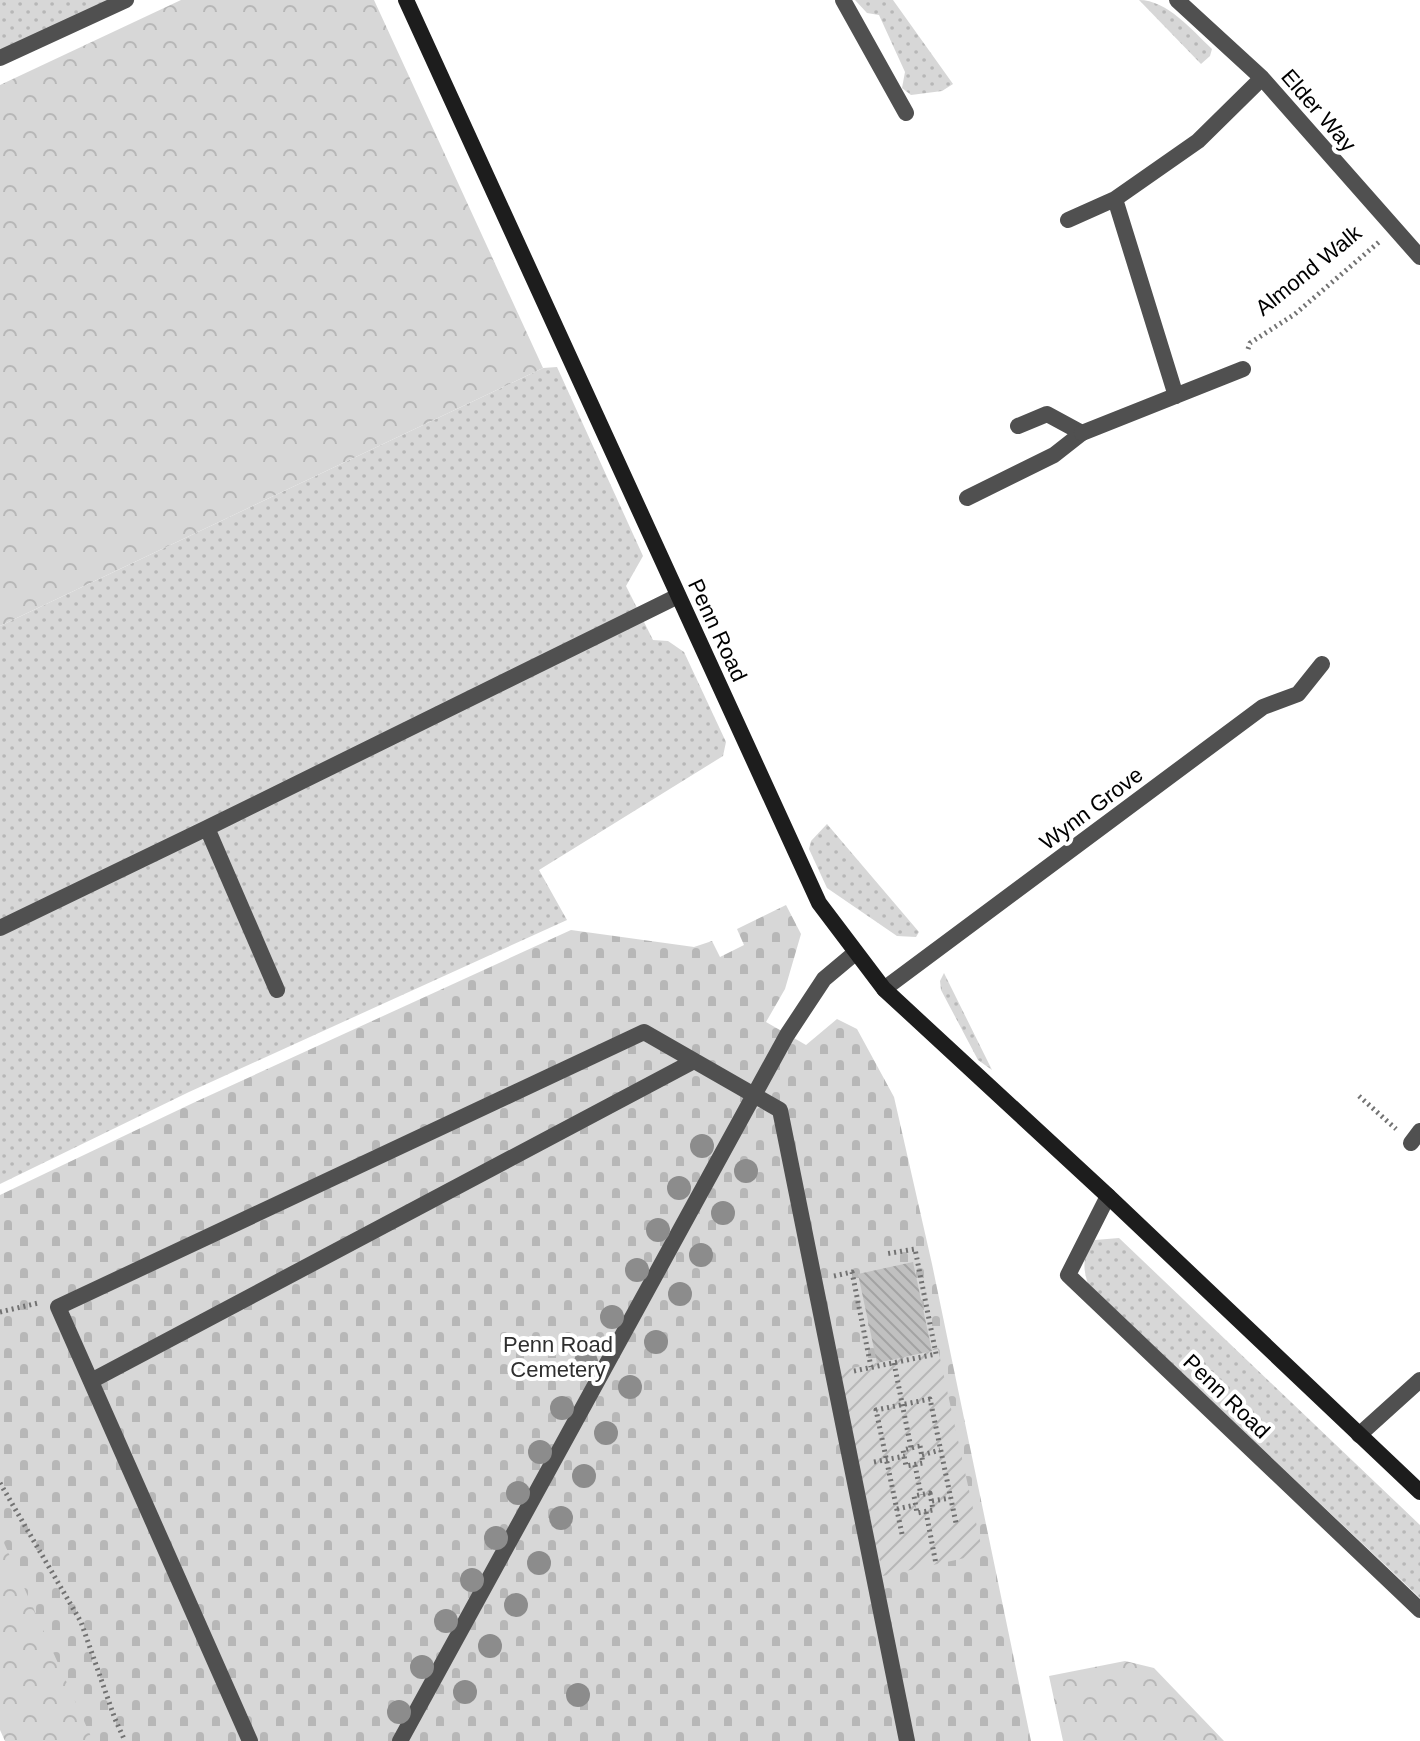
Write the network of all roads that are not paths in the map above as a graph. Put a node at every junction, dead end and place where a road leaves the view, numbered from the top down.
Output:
1 (126, 0) edge
2 (406, 0) edge
3 (843, 0) edge
4 (1177, 0) edge
5 (0, 58) edge
6 (1262, 78) junction
7 (906, 113) dead end
8 (1115, 199) junction
9 (1068, 220) dead end
10 (1420, 257) edge
11 (1243, 369) road end
12 (1176, 396) junction
13 (1018, 426) dead end
14 (1082, 433) junction
15 (967, 498) dead end
16 (678, 596) junction
17 (1322, 664) dead end
18 (207, 828) junction
19 (0, 928) edge
20 (855, 953) junction
21 (884, 989) junction
22 (277, 990) dead end
23 (694, 1061) junction
24 (754, 1096) junction
25 (1108, 1196) junction
26 (1420, 1380) edge
27 (91, 1381) junction
28 (1359, 1435) junction
29 (1420, 1492) edge
30 (1420, 1610) edge
31 (250, 1741) edge
32 (400, 1741) edge
33 (907, 1741) edge

1 - 5 street
2 - 16 main road, Penn Road
3 - 7 street
4 - 6 street, Elder Way
6 - 8 street
6 - 10 street, Elder Way
8 - 9 street
8 - 12 street
11 - 12 street
12 - 14 street
13 - 14 street
14 - 15 street
16 - 18 street
16 - 20 main road, Penn Road
17 - 21 street, Wynn Grove
18 - 19 street
18 - 22 street
20 - 21 main road, Penn Road
20 - 24 street
21 - 25 main road, Penn Road
23 - 24 street
23 - 27 street
23 - 27 street
24 - 32 street
24 - 33 street
25 - 28 main road, Penn Road
25 - 30 street, Penn Road
26 - 28 street
27 - 31 street
28 - 29 main road, Penn Road

